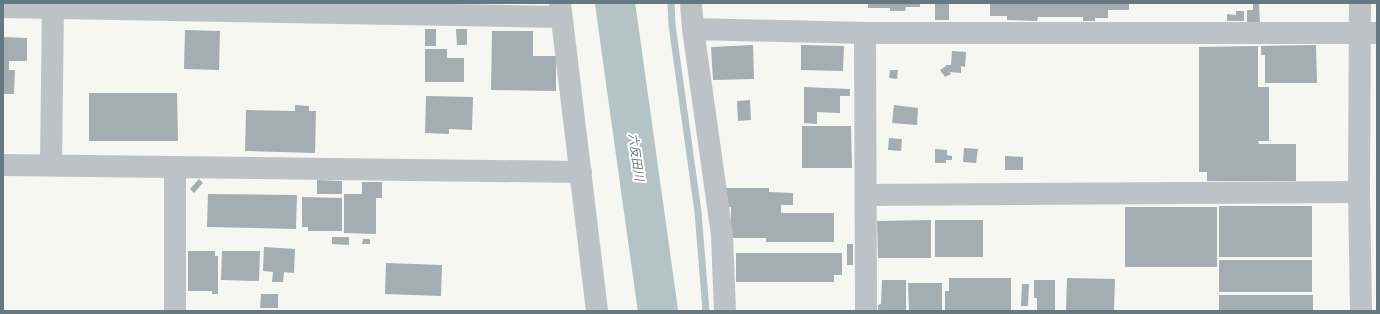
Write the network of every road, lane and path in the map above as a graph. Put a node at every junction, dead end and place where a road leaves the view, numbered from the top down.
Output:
1 (691, 3) edge
2 (1360, 3) edge
3 (53, 6) edge
4 (3, 7) edge
5 (560, 10) edge
6 (693, 29) junction
7 (865, 33) junction
8 (1368, 33) edge
9 (3, 165) edge
10 (51, 165) junction
11 (175, 167) junction
12 (581, 172) junction
13 (1359, 192) junction
14 (866, 195) junction
15 (175, 311) edge
16 (597, 311) edge
17 (725, 311) edge
18 (866, 311) edge
19 (1361, 311) edge

1 - 6 street
2 - 8 street
3 - 4 street
3 - 5 street
3 - 10 street
5 - 12 street
6 - 7 street
6 - 17 street
7 - 8 street
7 - 14 street
8 - 13 street
9 - 10 street
10 - 11 street
11 - 12 street
11 - 15 street
12 - 16 street
13 - 14 street
13 - 19 street
14 - 18 street

